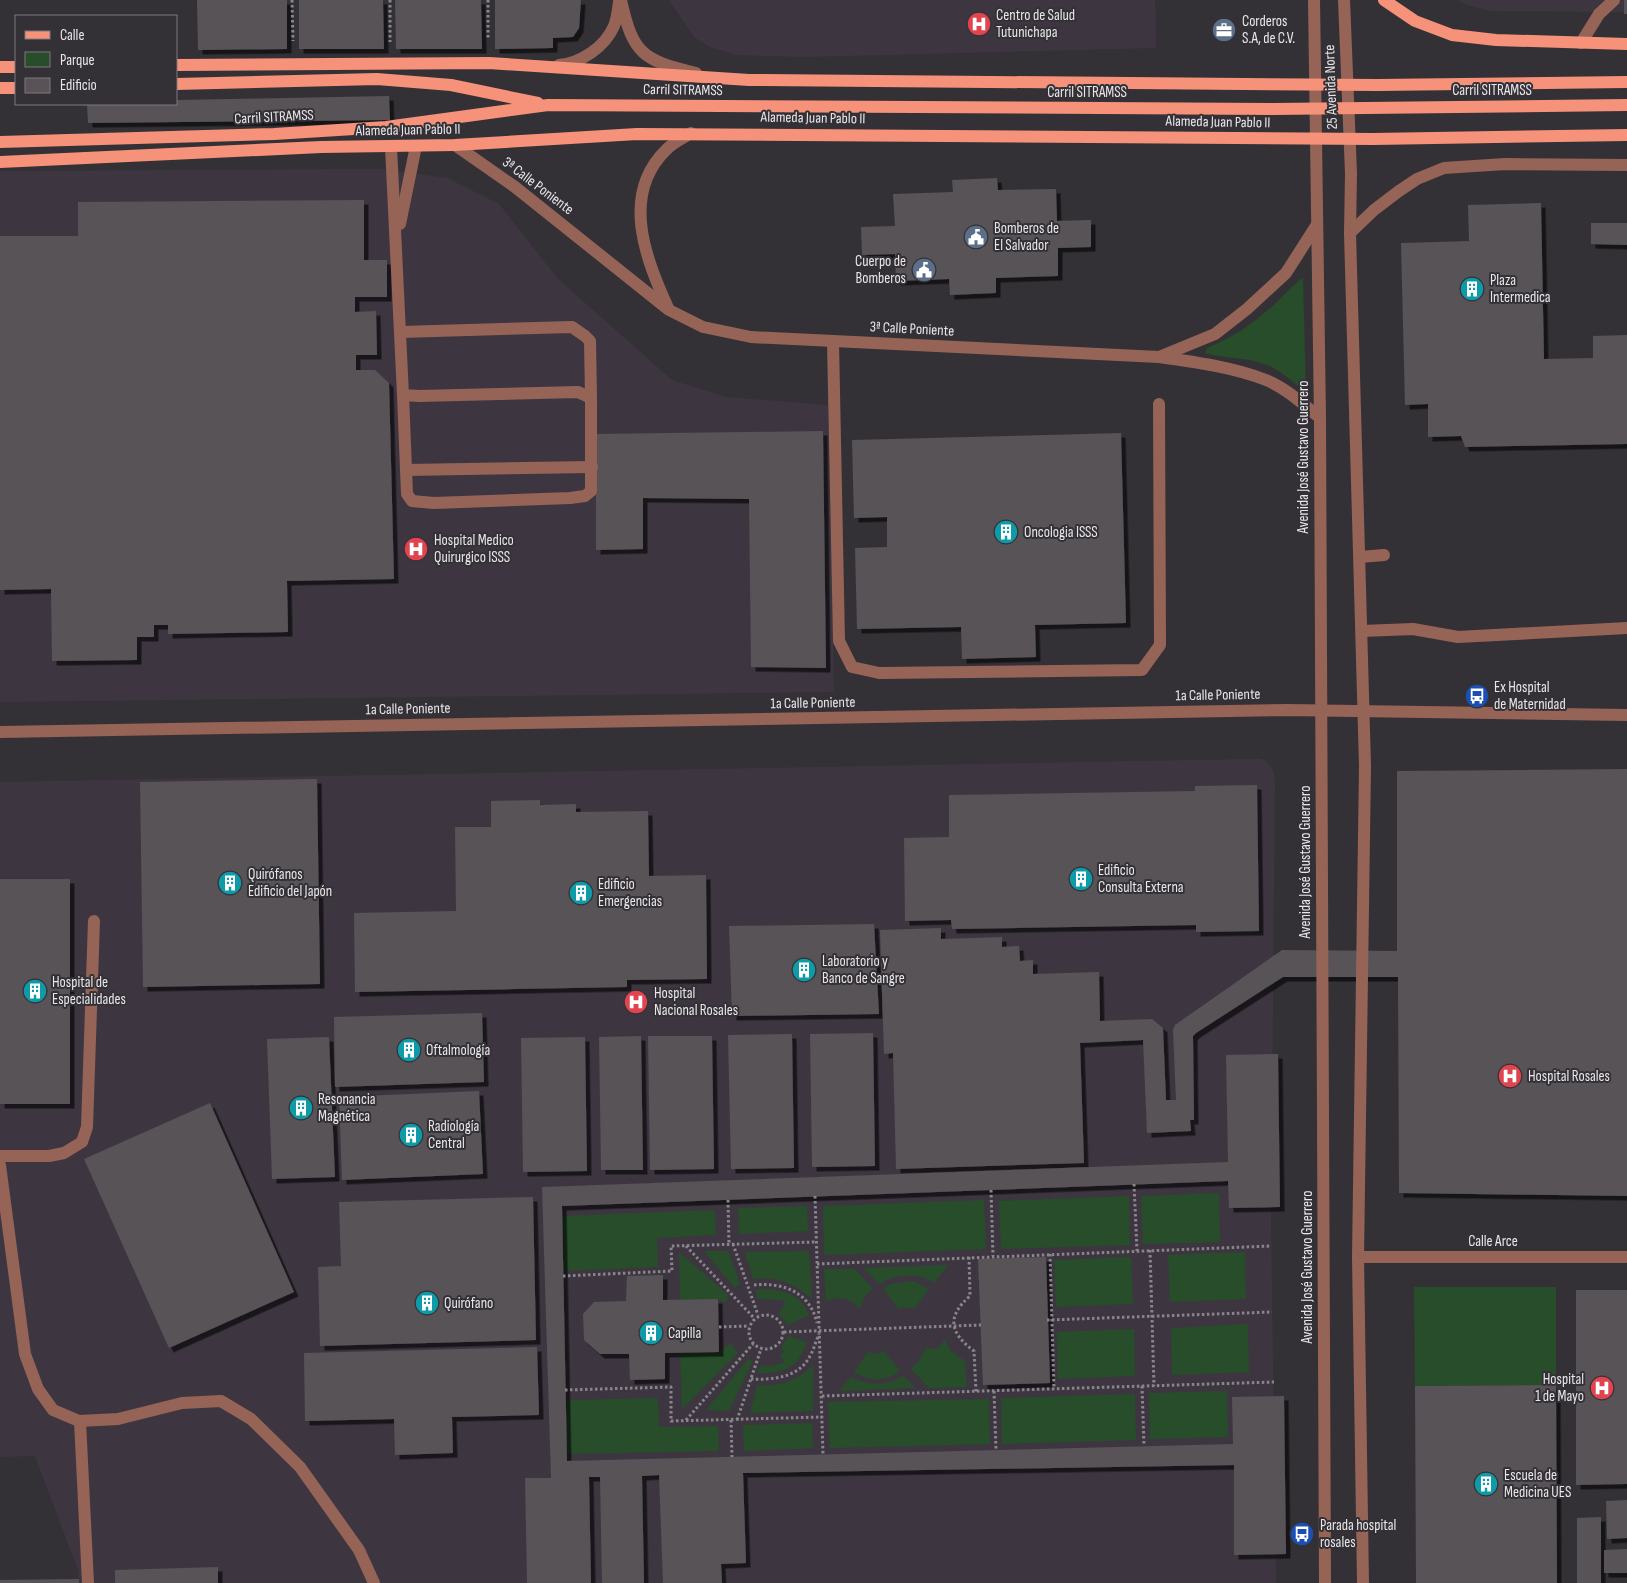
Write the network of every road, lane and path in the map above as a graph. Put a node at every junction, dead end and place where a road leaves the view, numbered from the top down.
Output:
1 (292, 0) edge
2 (390, 0) edge
3 (488, 0) edge
4 (620, 0) edge
5 (1314, 0) edge
6 (1344, 0) edge
7 (1384, 0) edge
8 (1614, 0) edge
9 (1581, 43) junction
10 (1627, 44) edge
11 (391, 62) junction
12 (489, 62) junction
13 (293, 64) junction
14 (178, 65) edge
15 (533, 65) junction
16 (0, 67) edge
17 (15, 67) edge
18 (720, 79) junction
19 (1627, 82) edge
20 (178, 84) edge
21 (0, 88) edge
22 (15, 88) edge
23 (548, 105) junction
24 (1627, 105) edge
25 (691, 133) junction
26 (1627, 135) edge
27 (1316, 141) joint
28 (0, 142) edge
29 (455, 145) junction
30 (416, 146) junction
31 (391, 147) junction
32 (0, 162) edge
33 (1627, 165) edge
34 (1316, 226) junction
35 (1350, 233) junction
36 (396, 243) junction
37 (669, 310) junction
38 (400, 332) junction
39 (833, 341) junction
40 (1159, 357) junction
41 (403, 395) junction
42 (591, 398) junction
43 (1159, 404) dead end
44 (1320, 418) junction
45 (592, 467) junction
46 (406, 470) junction
47 (1384, 555) dead end
48 (1360, 556) junction
49 (1627, 628) edge
50 (1362, 631) junction
51 (1320, 710) junction
52 (1364, 711) junction
53 (1627, 715) edge
54 (0, 732) edge
55 (94, 921) dead end
56 (0, 1156) edge
57 (0, 1166) edge
58 (1134, 1184) dead end
59 (991, 1190) dead end
60 (815, 1196) dead end
61 (728, 1200) dead end
62 (816, 1242) junction
63 (731, 1244) junction
64 (685, 1246) junction
65 (1271, 1246) dead end
66 (1150, 1250) junction
67 (1137, 1251) junction
68 (1050, 1254) junction
69 (993, 1256) junction
70 (1358, 1256) junction
71 (969, 1257) junction
72 (1627, 1257) edge
73 (817, 1264) junction
74 (564, 1276) dead end
75 (754, 1285) dead end
76 (1272, 1312) dead end
77 (758, 1315) junction
78 (1152, 1317) junction
79 (754, 1318) junction
80 (1047, 1320) dead end
81 (1052, 1320) junction
82 (980, 1325) dead end
83 (719, 1326) dead end
84 (749, 1326) junction
85 (953, 1326) junction
86 (784, 1332) junction
87 (820, 1332) junction
88 (753, 1344) junction
89 (761, 1349) junction
90 (751, 1379) junction
91 (1274, 1382) dead end
92 (1142, 1386) junction
93 (1154, 1386) junction
94 (1054, 1389) junction
95 (565, 1390) dead end
96 (994, 1391) junction
97 (976, 1392) junction
98 (822, 1396) junction
99 (822, 1417) junction
100 (731, 1420) junction
101 (737, 1420) junction
102 (80, 1421) junction
103 (686, 1421) junction
104 (1144, 1446) dead end
105 (996, 1450) dead end
106 (823, 1454) dead end
107 (732, 1457) dead end
108 (88, 1583) edge
109 (374, 1583) edge
110 (1325, 1583) edge
111 (1363, 1583) edge

1 - 13 path
2 - 11 path
3 - 12 path
4 - 15 street
4 - 18 street
5 - 27 street, 25 Avenida Norte
6 - 35 street, 25 Avenida Norte
7 - 9 main road
8 - 9 street
9 - 10 main road
11 - 12 main road
11 - 13 main road
12 - 15 main road
13 - 14 main road
15 - 18 main road
16 - 17 main road
18 - 19 main road
20 - 23 main road, Carril SITRAMSS
21 - 22 main road
23 - 24 main road, Carril SITRAMSS
23 - 28 main road, Carril SITRAMSS
25 - 26 main road, Alameda Juan Pablo II
25 - 29 main road, Alameda Juan Pablo II
25 - 37 street
27 - 34 street, Avenida José Gustavo Guerrero
29 - 30 main road, Alameda Juan Pablo II
29 - 37 street, 3ª Calle Poniente
30 - 31 main road, Alameda Juan Pablo II
30 - 36 street
31 - 32 main road, Alameda Juan Pablo II
31 - 36 street
33 - 35 street
34 - 40 street, 3ª Calle Poniente
34 - 44 street, Avenida José Gustavo Guerrero
35 - 48 street
36 - 38 street
37 - 39 street, 3ª Calle Poniente
38 - 41 street
38 - 42 street
39 - 40 street, 3ª Calle Poniente
39 - 43 street
40 - 44 street, 3ª Calle Poniente
41 - 42 street
41 - 46 street
42 - 45 street
44 - 51 street, Avenida José Gustavo Guerrero
45 - 46 street
45 - 46 street
47 - 48 street
48 - 50 street
49 - 50 street
50 - 52 street
51 - 52 street, 1a Calle Poniente
51 - 54 street, 1a Calle Poniente
51 - 110 street, Avenida José Gustavo Guerrero
52 - 53 street, 1a Calle Poniente
52 - 70 street
55 - 56 street
57 - 102 street
58 - 67 path
59 - 69 path
60 - 62 path
61 - 63 path
62 - 63 path
62 - 73 path
63 - 64 path
63 - 77 path
64 - 74 path
64 - 79 path
65 - 66 path
66 - 67 path
66 - 78 path
67 - 68 path
68 - 69 path
68 - 81 path
69 - 71 path
70 - 72 street, Calle Arce
70 - 111 street
71 - 73 path
71 - 85 path
73 - 87 path
75 - 87 path
76 - 78 path
77 - 79 path
77 - 86 path
78 - 81 path
78 - 93 path
79 - 84 path
80 - 81 path
81 - 94 path
82 - 85 path
83 - 84 path
84 - 88 path
85 - 87 path
85 - 97 path
86 - 87 path
86 - 89 path
87 - 90 path
87 - 98 path
88 - 89 path
88 - 103 path
89 - 90 path
90 - 101 path
91 - 93 path
92 - 93 path
92 - 94 path
92 - 104 path
94 - 96 path
95 - 103 path
96 - 97 path
96 - 105 path
97 - 98 path
98 - 99 path
99 - 101 path
99 - 106 path
100 - 101 path
100 - 103 path
100 - 107 path
102 - 108 street
102 - 109 street

